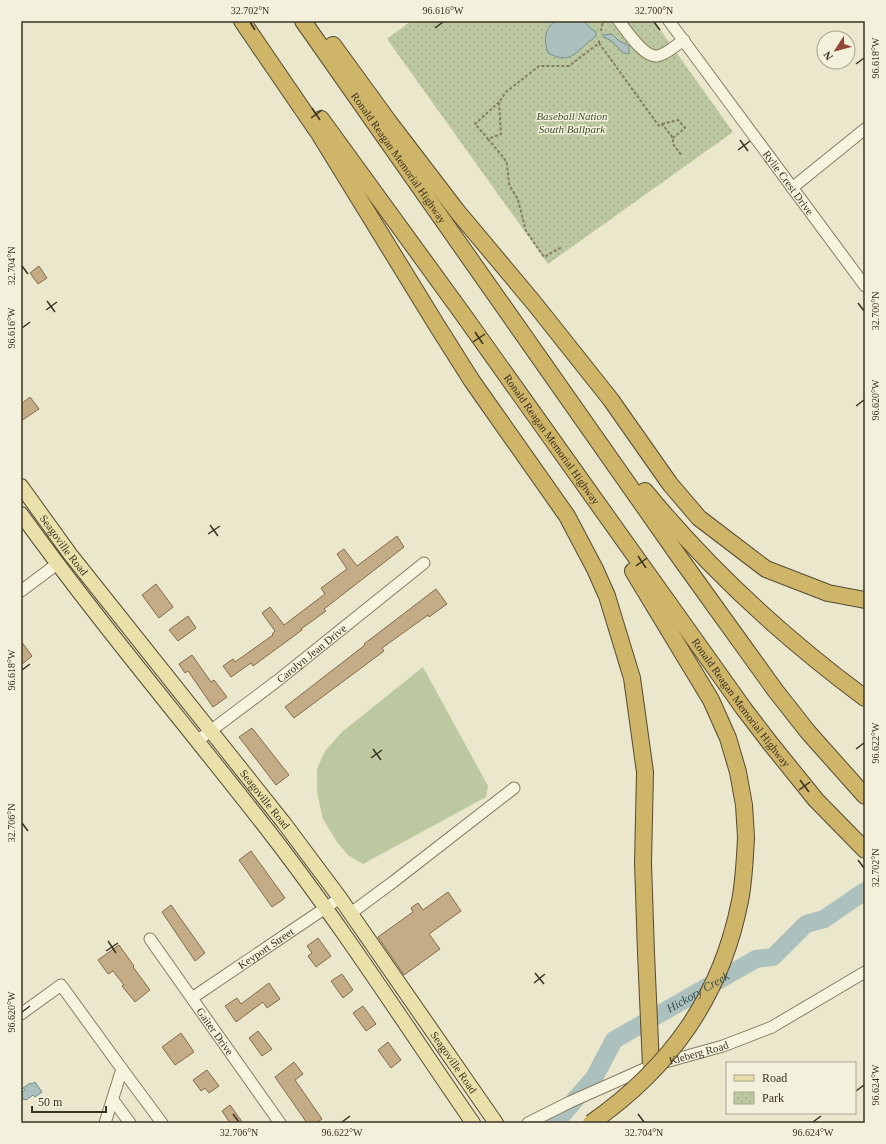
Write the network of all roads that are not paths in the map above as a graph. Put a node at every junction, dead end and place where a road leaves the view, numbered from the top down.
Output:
1 (242, 21) edge
2 (249, 21) edge
3 (303, 21) edge
4 (315, 21) edge
5 (620, 21) edge
6 (670, 21) edge
7 (684, 40) junction
8 (865, 130) edge
9 (792, 188) junction
10 (865, 286) edge
11 (502, 304) junction
12 (528, 406) junction
13 (21, 486) edge
14 (21, 514) edge
15 (70, 554) junction
16 (57, 564) junction
17 (424, 564) dead end
18 (21, 591) edge
19 (865, 600) edge
20 (865, 698) edge
21 (210, 730) junction
22 (197, 741) junction
23 (514, 788) dead end
24 (865, 796) edge
25 (865, 850) edge
26 (340, 898) junction
27 (326, 908) junction
28 (351, 913) junction
29 (150, 939) dead end
30 (865, 972) edge
31 (394, 976) junction
32 (380, 987) junction
33 (192, 998) junction
34 (21, 1014) edge
35 (651, 1066) junction
36 (122, 1069) junction
37 (113, 1100) junction
38 (105, 1123) edge
39 (130, 1123) edge
40 (162, 1123) edge
41 (280, 1123) edge
42 (473, 1123) edge
43 (496, 1123) edge
44 (528, 1123) edge
45 (591, 1123) edge

1 - 35 highway
2 - 12 highway, Ronald Reagan Memorial Highway
3 - 11 highway, Ronald Reagan Memorial Highway
4 - 19 highway
5 - 7 street
6 - 7 street, Rylie Crest Drive
7 - 9 street, Rylie Crest Drive
8 - 9 street
9 - 10 street, Rylie Crest Drive
11 - 20 highway
11 - 24 highway, Ronald Reagan Memorial Highway
12 - 25 highway, Ronald Reagan Memorial Highway
12 - 45 highway, bridge
13 - 15 main road, Seagoville Road
14 - 16 main road, Seagoville Road
15 - 16 main road
15 - 21 main road, Seagoville Road
16 - 18 street
16 - 22 main road, Seagoville Road
17 - 21 street, Carolyn Jean Drive
21 - 22 street, Carolyn Jean Drive
21 - 26 main road, Seagoville Road
22 - 27 main road, Seagoville Road
23 - 28 street
26 - 27 street, Keyport Street
26 - 28 main road, Seagoville Road
27 - 32 main road, Seagoville Road
27 - 33 street, Keyport Street
28 - 31 main road, Seagoville Road
29 - 33 street, Gaiter Drive
30 - 35 street, Kleberg Road
31 - 32 main road
31 - 43 main road, Seagoville Road
32 - 42 main road, Seagoville Road
33 - 41 street, Gaiter Drive
34 - 36 street
35 - 44 street, Kleberg Road
36 - 37 street
36 - 40 street
37 - 38 street
37 - 39 street

